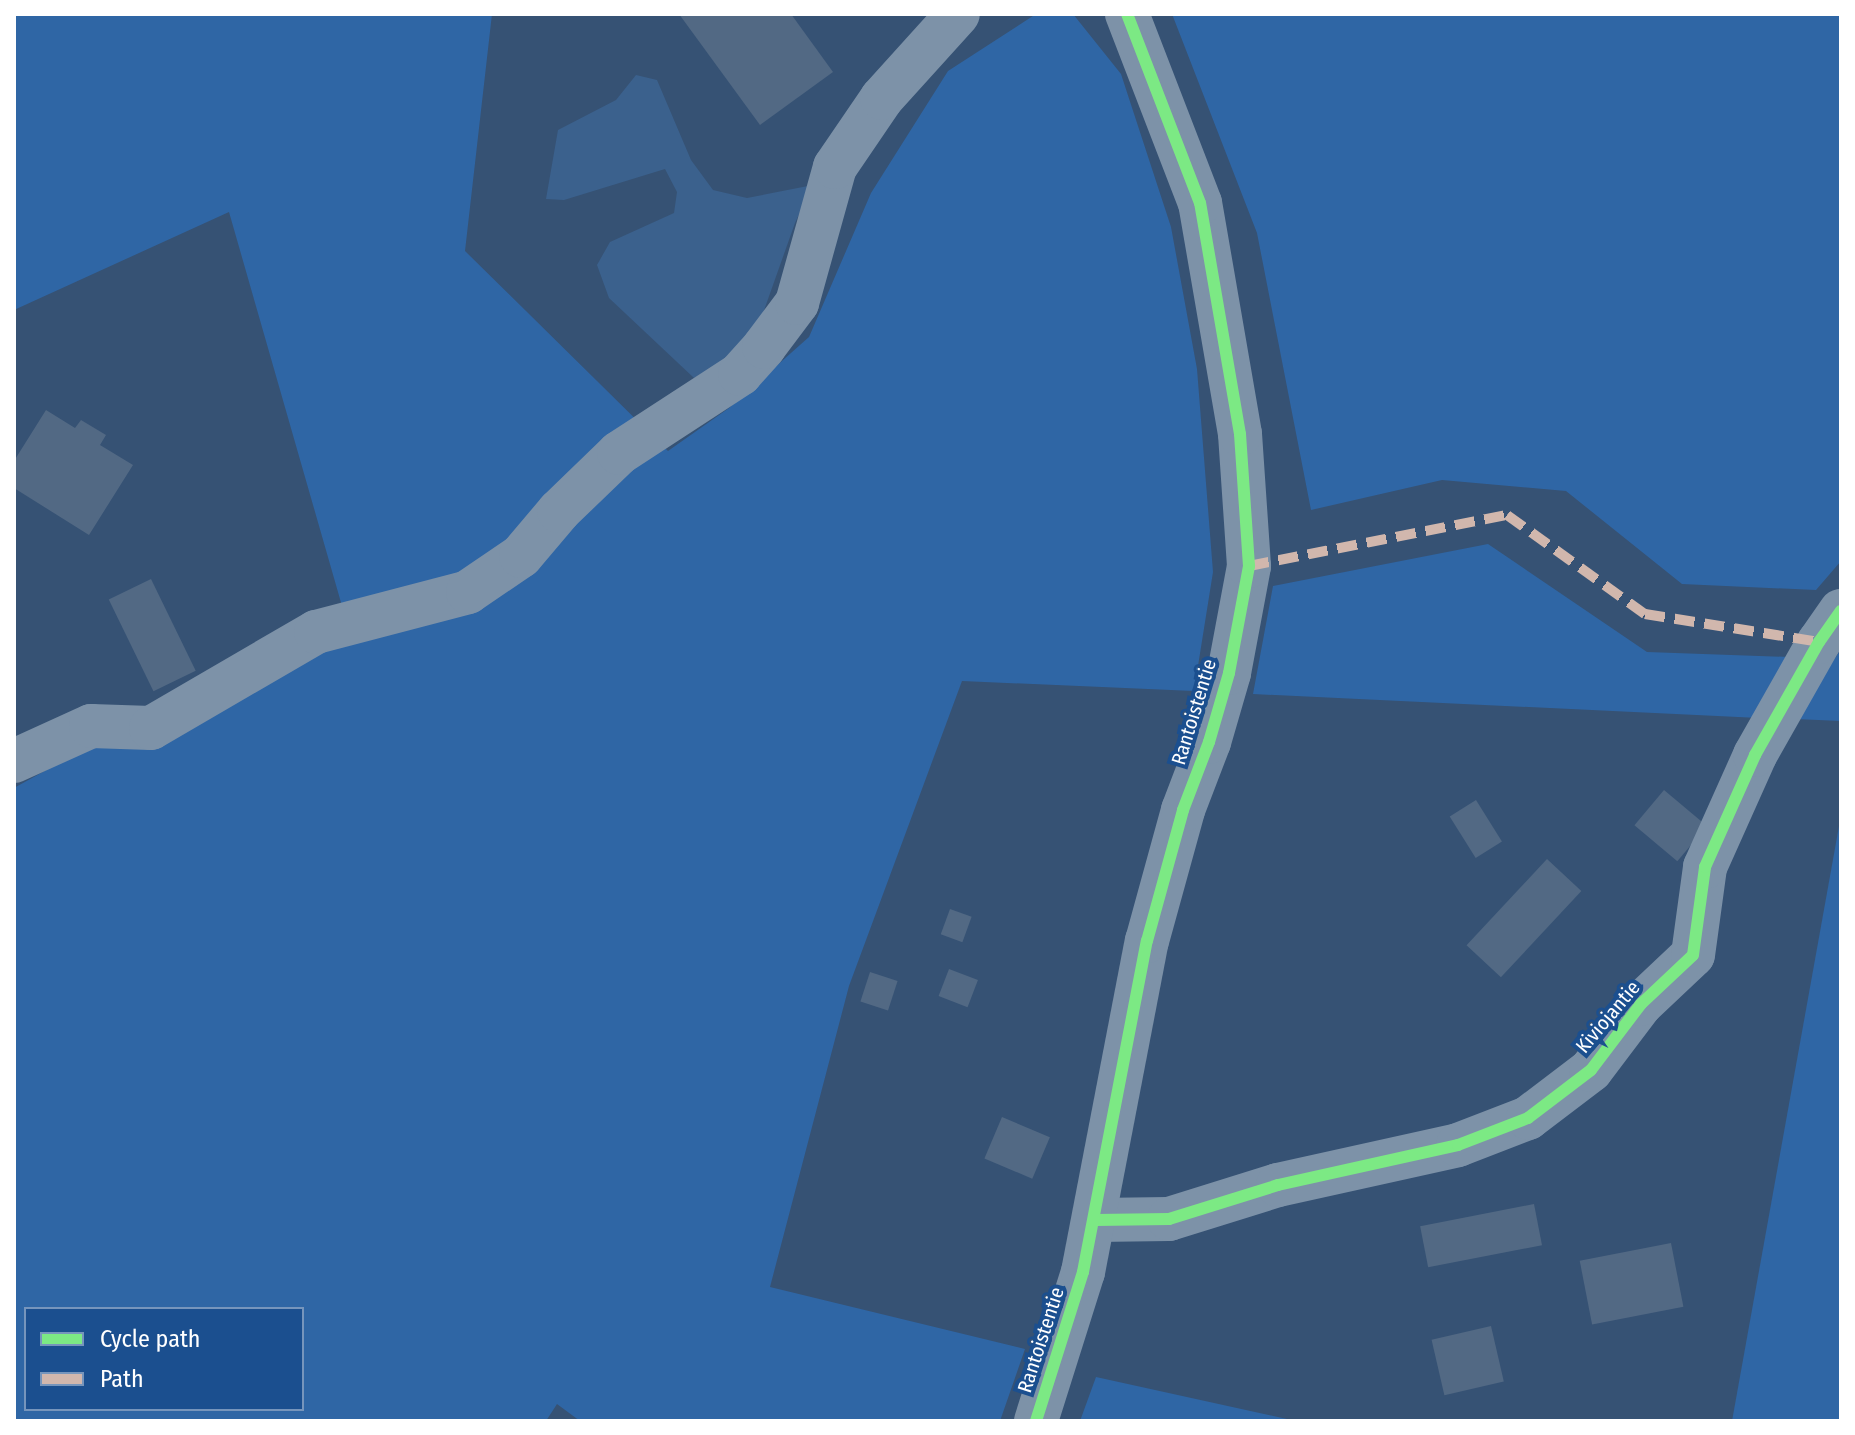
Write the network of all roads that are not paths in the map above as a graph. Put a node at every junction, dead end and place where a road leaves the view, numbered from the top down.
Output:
1 (958, 14) edge
2 (1127, 14) edge
3 (1841, 611) edge
4 (14, 761) edge
5 (1096, 1220) junction
6 (1036, 1421) edge

1 - 4 street
2 - 5 street, Rantoistentie
3 - 5 street, Kiviojantie
5 - 6 street, Rantoistentie

